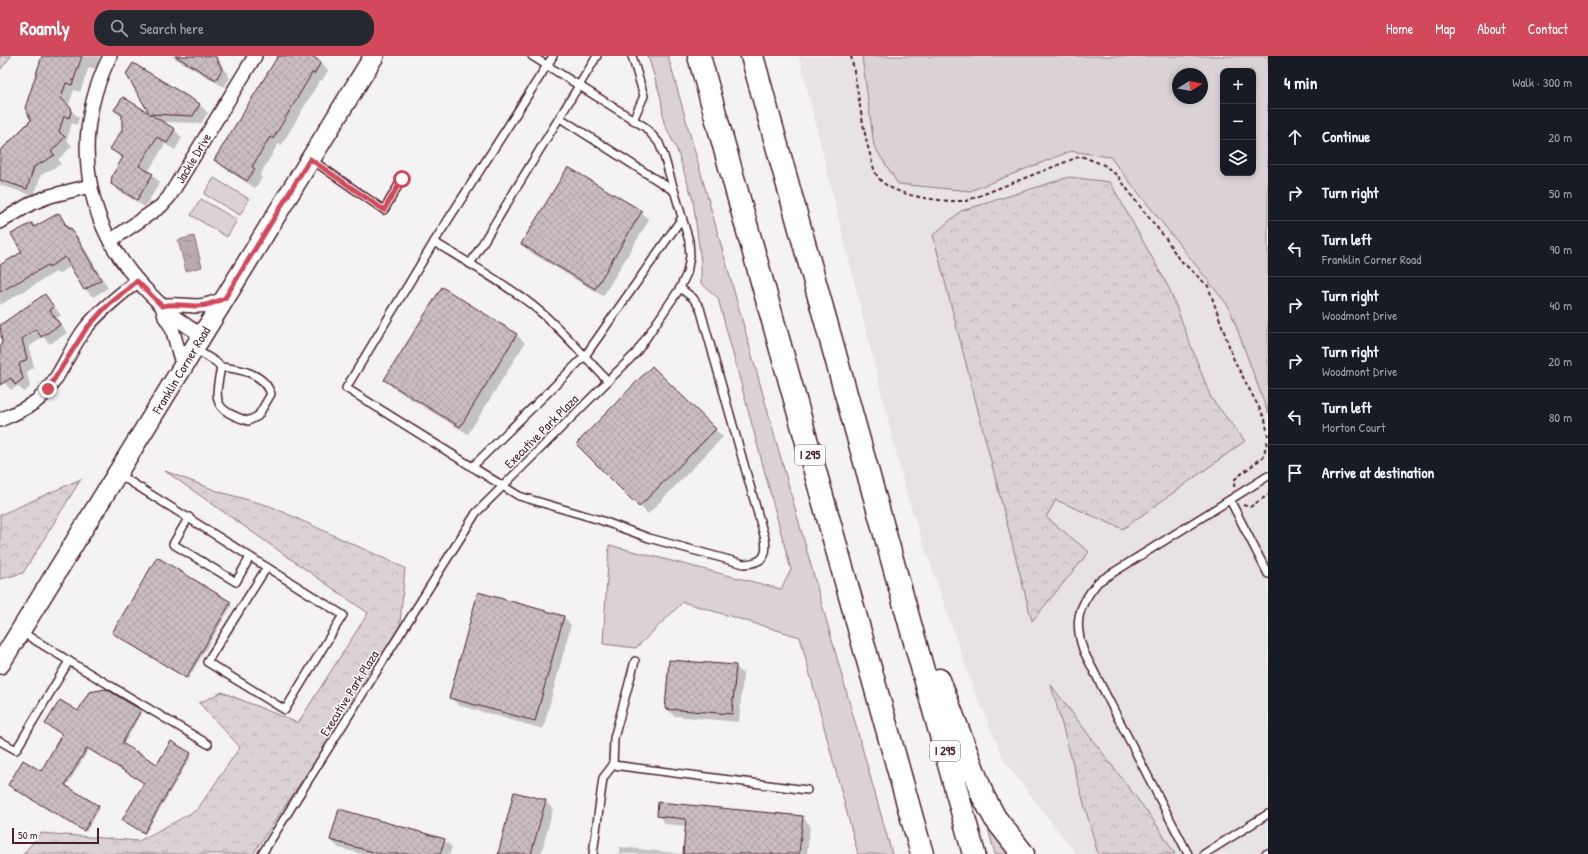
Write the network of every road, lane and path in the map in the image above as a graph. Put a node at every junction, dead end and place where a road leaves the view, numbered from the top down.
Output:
1 (110, 56) edge
2 (255, 56) edge
3 (374, 56) edge
4 (532, 56) edge
5 (553, 56) edge
6 (596, 56) edge
7 (632, 56) edge
8 (699, 56) edge
9 (752, 56) edge
10 (851, 56) edge
11 (547, 65) junction
12 (578, 85) junction
13 (560, 118) junction
14 (633, 120) junction
15 (310, 159) junction
16 (402, 179) dead end
17 (90, 186) junction
18 (674, 191) junction
19 (682, 218) junction
20 (0, 222) edge
21 (110, 241) junction
22 (434, 242) junction
23 (470, 264) junction
24 (137, 281) junction
25 (680, 288) junction
26 (225, 298) junction
27 (162, 306) junction
28 (198, 342) junction
29 (584, 356) junction
30 (183, 367) junction
31 (221, 368) junction
32 (608, 381) junction
33 (0, 420) edge
34 (1268, 436) edge
35 (1268, 439) edge
36 (472, 467) junction
37 (117, 474) junction
38 (1268, 476) edge
39 (504, 486) junction
40 (1268, 495) edge
41 (1237, 496) junction
42 (1230, 500) junction
43 (189, 517) junction
44 (250, 557) junction
45 (266, 567) junction
46 (1268, 574) edge
47 (20, 631) junction
48 (916, 648) junction
49 (69, 661) junction
50 (636, 661) dead end
51 (0, 664) edge
52 (0, 741) edge
53 (208, 744) dead end
54 (613, 766) junction
55 (807, 790) dead end
56 (1268, 814) edge
57 (262, 854) edge
58 (593, 854) edge
59 (922, 854) edge
60 (974, 854) edge
61 (1024, 854) edge
62 (1188, 854) edge
63 (1204, 854) edge

1 - 17 street
2 - 21 street, Jackie Drive
3 - 15 main road, Franklin Corner Road
4 - 11 lane, Executive Park Plaza
5 - 11 lane
6 - 12 lane
7 - 14 lane
8 - 59 highway, I 295
9 - 48 highway, I 295
10 - 34 path
11 - 12 lane, Executive Park Plaza
11 - 22 lane
12 - 13 lane
12 - 14 lane, Executive Park Plaza
13 - 18 lane
13 - 23 lane
14 - 18 lane, Executive Park Plaza
15 - 16 lane
15 - 26 main road, Franklin Corner Road
17 - 20 street
17 - 21 street
18 - 19 lane, Executive Park Plaza
19 - 25 lane, Executive Park Plaza
19 - 29 lane
21 - 24 street
22 - 23 lane
22 - 36 lane
23 - 29 lane
24 - 27 street
24 - 33 street
25 - 32 lane, Executive Park Plaza
25 - 39 lane
26 - 27 street
26 - 28 main road, Franklin Corner Road
27 - 28 street
27 - 30 street
28 - 30 main road, Franklin Corner Road
28 - 31 lane
29 - 32 lane
29 - 36 lane
30 - 37 main road, Franklin Corner Road
31 - 31 lane
32 - 39 lane, Executive Park Plaza
35 - 41 path
36 - 39 lane
37 - 43 lane
37 - 47 main road, Franklin Corner Road
38 - 41 lane
39 - 57 lane, Executive Park Plaza
40 - 41 path
41 - 42 lane
42 - 46 lane
42 - 62 lane
43 - 44 lane
43 - 44 lane
44 - 45 lane
45 - 45 lane
47 - 49 lane
47 - 51 main road, Franklin Corner Road
48 - 60 highway, I 295
48 - 61 highway
49 - 52 lane
49 - 53 lane
50 - 54 lane
54 - 55 lane
54 - 58 lane
56 - 63 lane

